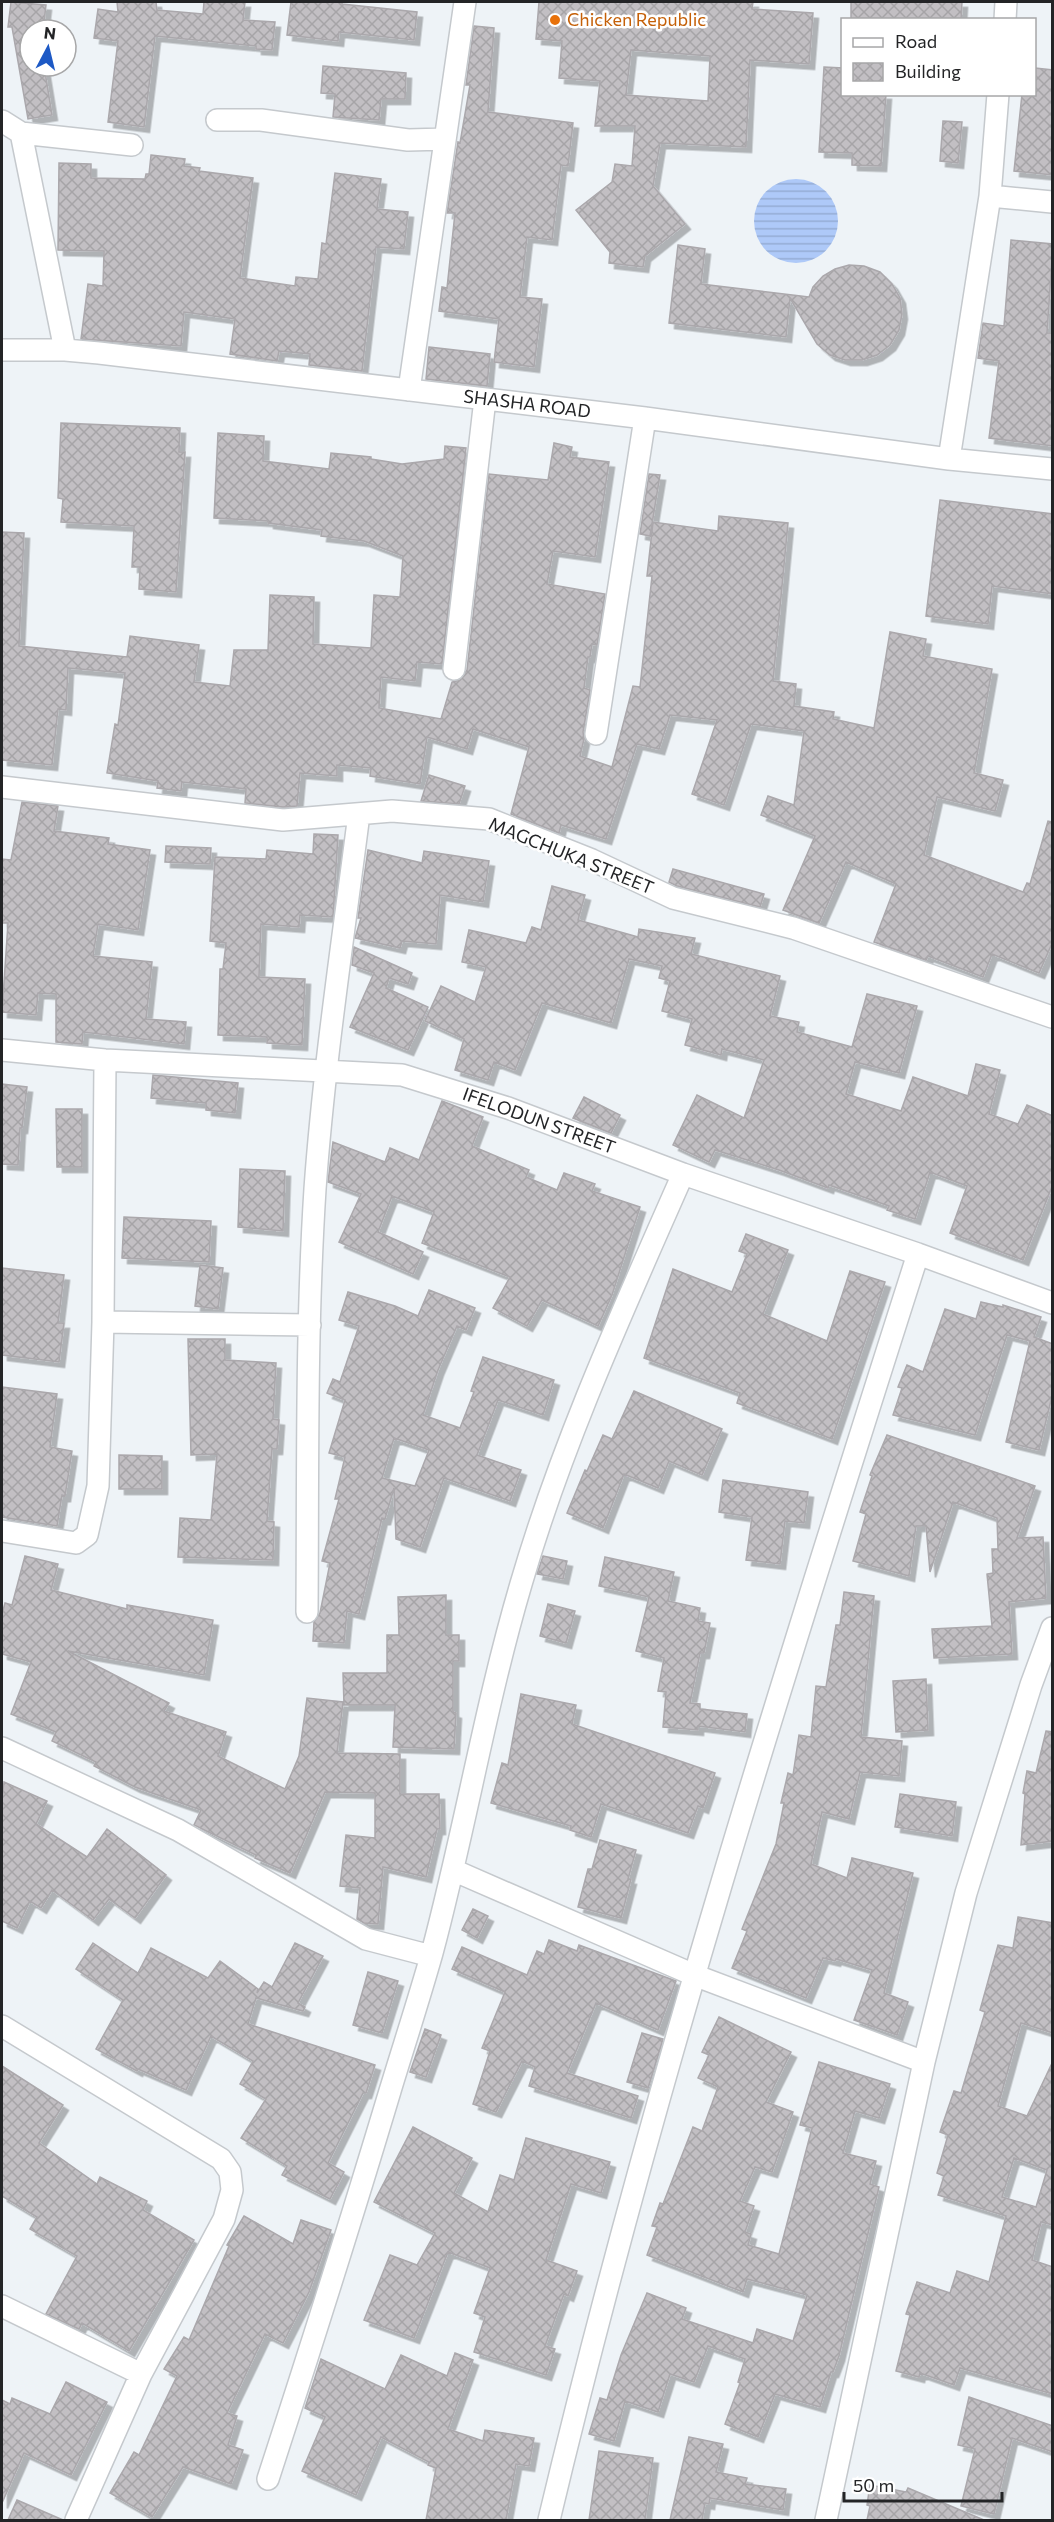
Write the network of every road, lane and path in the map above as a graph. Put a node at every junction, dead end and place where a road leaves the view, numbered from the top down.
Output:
1 (465, 2) edge
2 (1006, 2) edge
3 (1005, 18) edge
4 (998, 96) edge
5 (217, 120) dead end
6 (2, 121) edge
7 (21, 134) junction
8 (445, 140) junction
9 (132, 145) dead end
10 (990, 196) junction
11 (1053, 202) edge
12 (2, 350) edge
13 (65, 350) junction
14 (409, 390) junction
15 (485, 399) junction
16 (645, 418) junction
17 (949, 459) junction
18 (1053, 469) edge
19 (454, 669) dead end
20 (596, 734) dead end
21 (2, 787) edge
22 (358, 814) junction
23 (1053, 1017) edge
24 (2, 1050) edge
25 (105, 1060) junction
26 (327, 1070) junction
27 (683, 1174) junction
28 (918, 1254) junction
29 (1053, 1303) edge
30 (103, 1322) junction
31 (309, 1325) junction
32 (2, 1531) edge
33 (307, 1612) dead end
34 (1053, 1628) edge
35 (2, 1748) edge
36 (453, 1870) junction
37 (431, 1956) junction
38 (694, 1975) junction
39 (2, 2026) edge
40 (924, 2062) junction
41 (2, 2306) edge
42 (141, 2374) junction
43 (268, 2479) dead end
44 (76, 2520) edge
45 (549, 2520) edge
46 (826, 2520) edge

1 - 8 street
2 - 3 street
4 - 10 street
5 - 8 street
6 - 7 street
7 - 9 street
7 - 13 street
8 - 14 street
10 - 11 street
10 - 17 street
12 - 13 street, SHASHA ROAD
13 - 14 street, SHASHA ROAD
14 - 15 street, SHASHA ROAD
15 - 16 street, SHASHA ROAD
15 - 19 street
16 - 17 street, SHASHA ROAD
16 - 20 street
17 - 18 street, SHASHA ROAD
21 - 22 street, MAGCHUKA STREET
22 - 23 street, MAGCHUKA STREET
22 - 26 street
24 - 25 street, IFELODUN STREET
25 - 26 street, IFELODUN STREET
25 - 30 street
26 - 27 street, IFELODUN STREET
26 - 31 street
27 - 28 street, IFELODUN STREET
27 - 36 street
28 - 29 street, IFELODUN STREET
28 - 38 street
30 - 31 street
30 - 32 street
31 - 33 street
34 - 40 street
35 - 37 street
36 - 37 street
36 - 38 street
37 - 43 street
38 - 40 street
38 - 45 street
39 - 42 street
40 - 46 street
41 - 42 street
42 - 44 street

